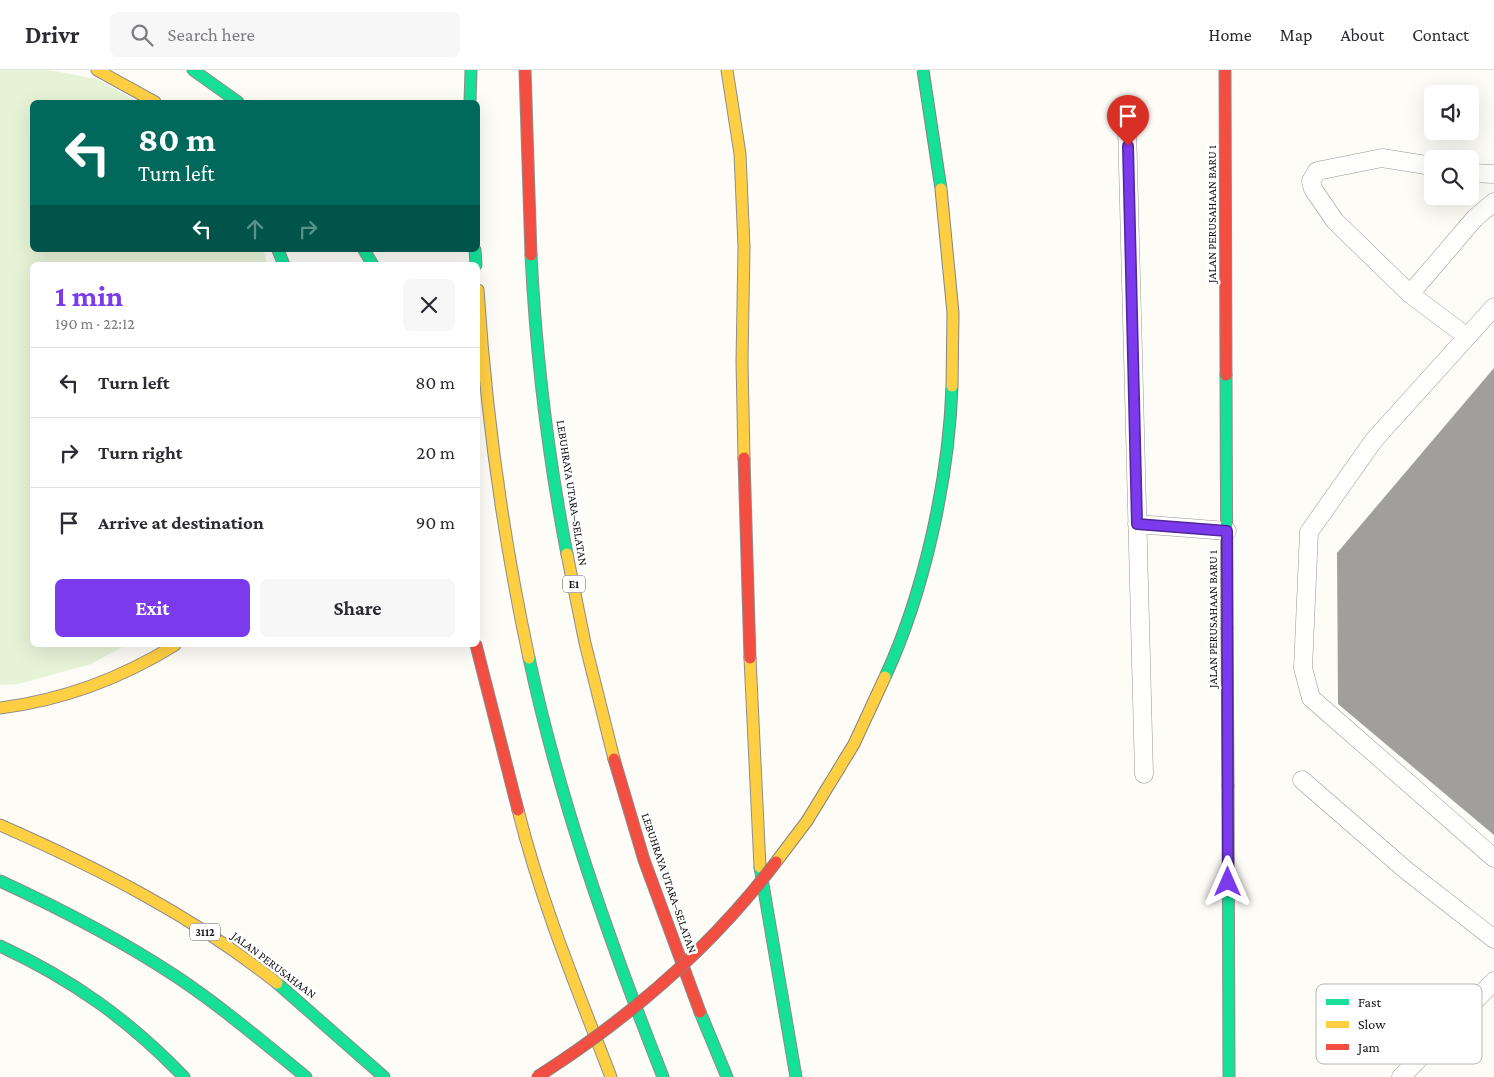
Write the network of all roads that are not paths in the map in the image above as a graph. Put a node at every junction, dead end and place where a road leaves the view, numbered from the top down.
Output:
1 (97, 70) edge
2 (193, 70) edge
3 (470, 70) edge
4 (525, 70) edge
5 (727, 70) edge
6 (923, 70) edge
7 (1225, 70) edge
8 (152, 100) edge
9 (235, 100) edge
10 (470, 100) edge
11 (1127, 126) dead end
12 (1424, 165) edge
13 (1479, 173) edge
14 (1494, 174) edge
15 (1494, 202) edge
16 (1410, 294) junction
17 (1494, 307) edge
18 (480, 315) edge
19 (1466, 336) junction
20 (1137, 524) junction
21 (1227, 531) junction
22 (172, 647) edge
23 (477, 647) edge
24 (0, 708) edge
25 (1144, 774) dead end
26 (1302, 780) dead end
27 (0, 825) edge
28 (1494, 858) edge
29 (0, 881) edge
30 (1494, 939) edge
31 (0, 946) edge
32 (1494, 981) edge
33 (1482, 993) edge
34 (1414, 1064) edge
35 (184, 1077) edge
36 (306, 1077) edge
37 (384, 1077) edge
38 (537, 1077) edge
39 (611, 1077) edge
40 (664, 1077) edge
41 (726, 1077) edge
42 (796, 1077) edge
43 (1229, 1077) edge
44 (1401, 1077) edge

1 - 8 main road
2 - 9 main road
3 - 10 main road
4 - 41 main road, LEBUHRAYA UTARA–SELATAN / E1
5 - 42 main road
6 - 38 main road, bridge
7 - 21 main road, JALAN PERUSAHAAN BARU 1
11 - 20 lane
12 - 16 lane
13 - 14 lane
15 - 16 lane
16 - 19 lane
17 - 19 lane
18 - 40 main road
19 - 28 lane
20 - 21 lane
20 - 25 lane
21 - 43 main road, JALAN PERUSAHAAN BARU 1
22 - 24 main road
23 - 39 main road
26 - 30 lane
27 - 37 main road, JALAN PERUSAHAAN / 3112
29 - 36 main road
31 - 35 main road
32 - 33 lane
34 - 44 lane

